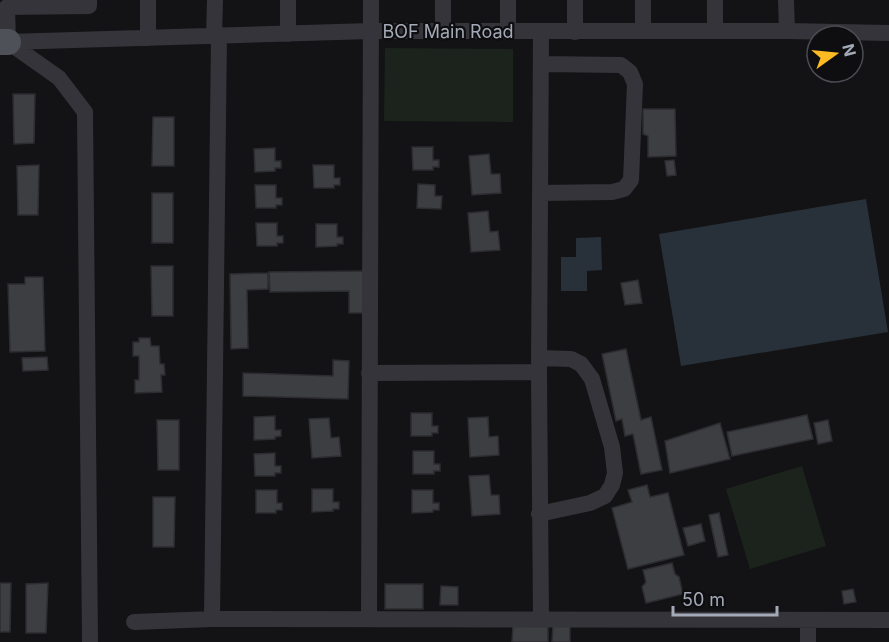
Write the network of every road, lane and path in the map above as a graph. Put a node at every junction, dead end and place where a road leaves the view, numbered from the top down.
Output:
1 (89, 0) edge
2 (148, 0) edge
3 (215, 0) edge
4 (288, 0) edge
5 (371, 0) edge
6 (443, 0) edge
7 (508, 0) edge
8 (575, 0) edge
9 (643, 0) edge
10 (714, 0) edge
11 (786, 0) edge
12 (643, 31) junction
13 (715, 31) junction
14 (787, 31) junction
15 (371, 32) junction
16 (443, 32) junction
17 (508, 32) junction
18 (542, 32) junction
19 (575, 32) junction
20 (889, 33) edge
21 (288, 34) junction
22 (216, 36) junction
23 (148, 38) junction
24 (4, 42) edge
25 (541, 64) junction
26 (540, 193) junction
27 (539, 365) junction
28 (369, 373) junction
29 (539, 514) junction
30 (212, 619) junction
31 (369, 619) junction
32 (541, 619) junction
33 (808, 620) junction
34 (889, 620) edge
35 (134, 622) dead end
36 (90, 642) edge
37 (808, 642) edge

1 - 24 street
2 - 23 street
3 - 22 street
4 - 21 street
5 - 15 street
6 - 16 street
7 - 17 street
8 - 19 street
9 - 12 street
10 - 13 street
11 - 14 street
12 - 13 street, BOF Main Road
12 - 19 street, BOF Main Road
13 - 14 street, BOF Main Road
14 - 20 street, BOF Main Road
15 - 16 street, BOF Main Road
15 - 21 street, BOF Main Road
15 - 28 street
16 - 17 street, BOF Main Road
17 - 18 street, BOF Main Road
18 - 19 street, BOF Main Road
18 - 25 street
21 - 22 street, BOF Main Road
22 - 23 street, BOF Main Road
22 - 30 street
23 - 24 street, BOF Main Road
24 - 36 street
25 - 26 street
25 - 26 street
26 - 27 street
27 - 28 street
27 - 29 street
27 - 29 street
28 - 31 street
29 - 32 street
30 - 31 street
30 - 35 street
31 - 32 street
32 - 33 street
33 - 34 street
33 - 37 street

